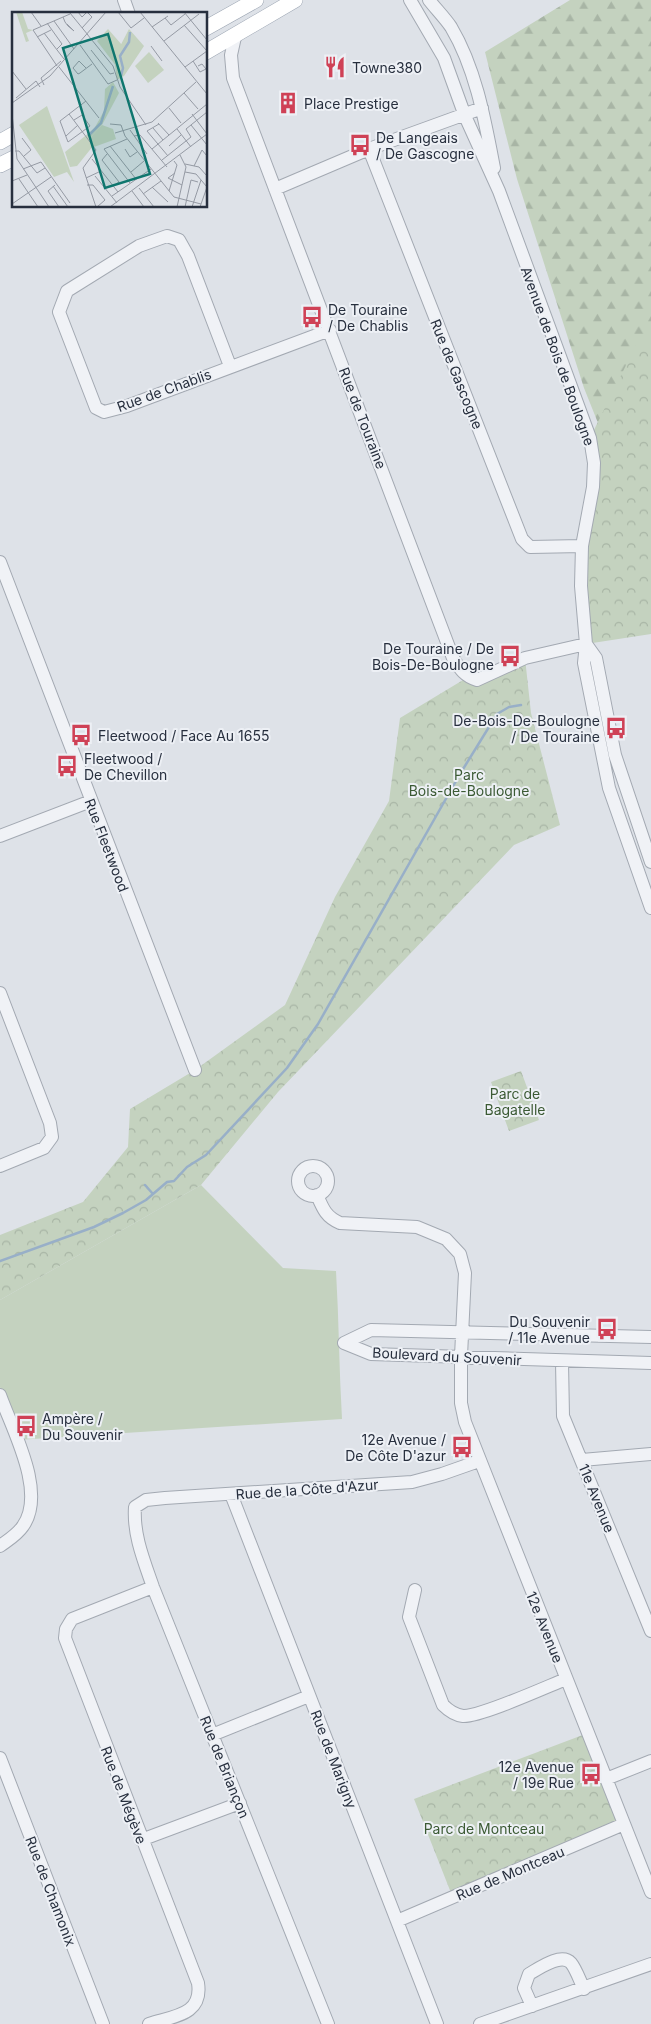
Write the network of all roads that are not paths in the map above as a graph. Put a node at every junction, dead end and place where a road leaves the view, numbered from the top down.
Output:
1 (124, 0) edge
2 (256, 0) edge
3 (295, 0) edge
4 (410, 0) edge
5 (429, 0) edge
6 (128, 12) edge
7 (208, 27) edge
8 (235, 37) junction
9 (208, 51) edge
10 (482, 108) junction
11 (465, 116) junction
12 (12, 135) edge
13 (0, 142) edge
14 (369, 149) junction
15 (12, 159) edge
16 (0, 166) edge
17 (275, 189) junction
18 (498, 191) junction
19 (330, 330) junction
20 (230, 366) junction
21 (582, 546) junction
22 (0, 562) edge
23 (586, 644) junction
24 (91, 801) junction
25 (0, 836) edge
26 (651, 862) edge
27 (651, 908) edge
28 (0, 993) edge
29 (195, 1070) dead end
30 (0, 1166) edge
31 (317, 1195) dead end
32 (462, 1333) junction
33 (651, 1337) edge
34 (461, 1356) junction
35 (562, 1362) junction
36 (651, 1363) edge
37 (0, 1395) edge
38 (651, 1454) edge
39 (582, 1460) junction
40 (479, 1461) junction
41 (231, 1494) junction
42 (135, 1507) joint
43 (0, 1546) edge
44 (154, 1587) junction
45 (415, 1590) dead end
46 (651, 1631) edge
47 (566, 1679) junction
48 (309, 1696) junction
49 (212, 1735) junction
50 (0, 1758) edge
51 (651, 1761) edge
52 (606, 1779) junction
53 (4, 1782) edge
54 (240, 1803) junction
55 (624, 1824) junction
56 (141, 1840) junction
57 (646, 1866) edge
58 (651, 1892) edge
59 (397, 1921) junction
60 (651, 1964) edge
61 (584, 1989) junction
62 (532, 2006) junction
63 (103, 2024) edge
64 (149, 2024) edge
65 (328, 2024) edge
66 (437, 2024) edge
67 (480, 2024) edge

1 - 6 street
2 - 7 main road
3 - 8 main road
4 - 11 street, Avenue de Bois de Boulogne
5 - 10 street, Avenue de Bois de Boulogne
8 - 9 main road
8 - 17 street, Rue de Touraine
10 - 11 street
10 - 18 street, Avenue de Bois de Boulogne
11 - 14 street
11 - 18 street, Avenue de Bois de Boulogne
12 - 13 main road
14 - 17 street
14 - 21 street, Rue de Gascogne
15 - 16 main road
17 - 19 street, Rue de Touraine
18 - 21 street, Avenue de Bois de Boulogne
19 - 20 street, Rue de Chablis
19 - 23 street, Rue de Touraine
20 - 20 street, Rue de Chablis
21 - 23 street, Avenue de Bois de Boulogne
22 - 24 street, Rue Fleetwood
23 - 26 street, Avenue de Bois de Boulogne
23 - 27 street, Avenue de Bois de Boulogne
24 - 25 street
24 - 29 street, Rue Fleetwood
28 - 30 street
31 - 32 street, 12e Avenue
32 - 33 street, Boulevard du Souvenir
32 - 34 street, 12e Avenue
32 - 34 street, Boulevard du Souvenir
34 - 35 street, Boulevard du Souvenir
34 - 40 street, 12e Avenue
35 - 36 street, Boulevard du Souvenir
35 - 39 street, 11e Avenue
37 - 43 street
38 - 39 street
39 - 46 street, 11e Avenue
40 - 41 street, Rue de la Côte d'Azur
40 - 47 street, 12e Avenue
41 - 42 street, Rue de la Côte d'Azur
41 - 48 street, Rue de Marigny
42 - 44 street, Rue de Briançon
44 - 49 street, Rue de Briançon
44 - 56 street, Rue de Mégève
45 - 47 street
47 - 52 street, 12e Avenue
48 - 49 street
48 - 59 street, Rue de Marigny
49 - 54 street, Rue de Briançon
50 - 53 street, Rue de Chamonix
51 - 52 street
52 - 55 street, 12e Avenue
53 - 63 street, Rue de Chamonix
54 - 56 street
54 - 65 street, Rue de Briançon
55 - 57 street, 12e Avenue
55 - 59 street, Rue de Montceau
56 - 64 street, Rue de Mégève
57 - 58 street, 12e Avenue
59 - 66 street, Rue de Marigny
60 - 61 street
61 - 62 street
61 - 62 street
62 - 67 street

